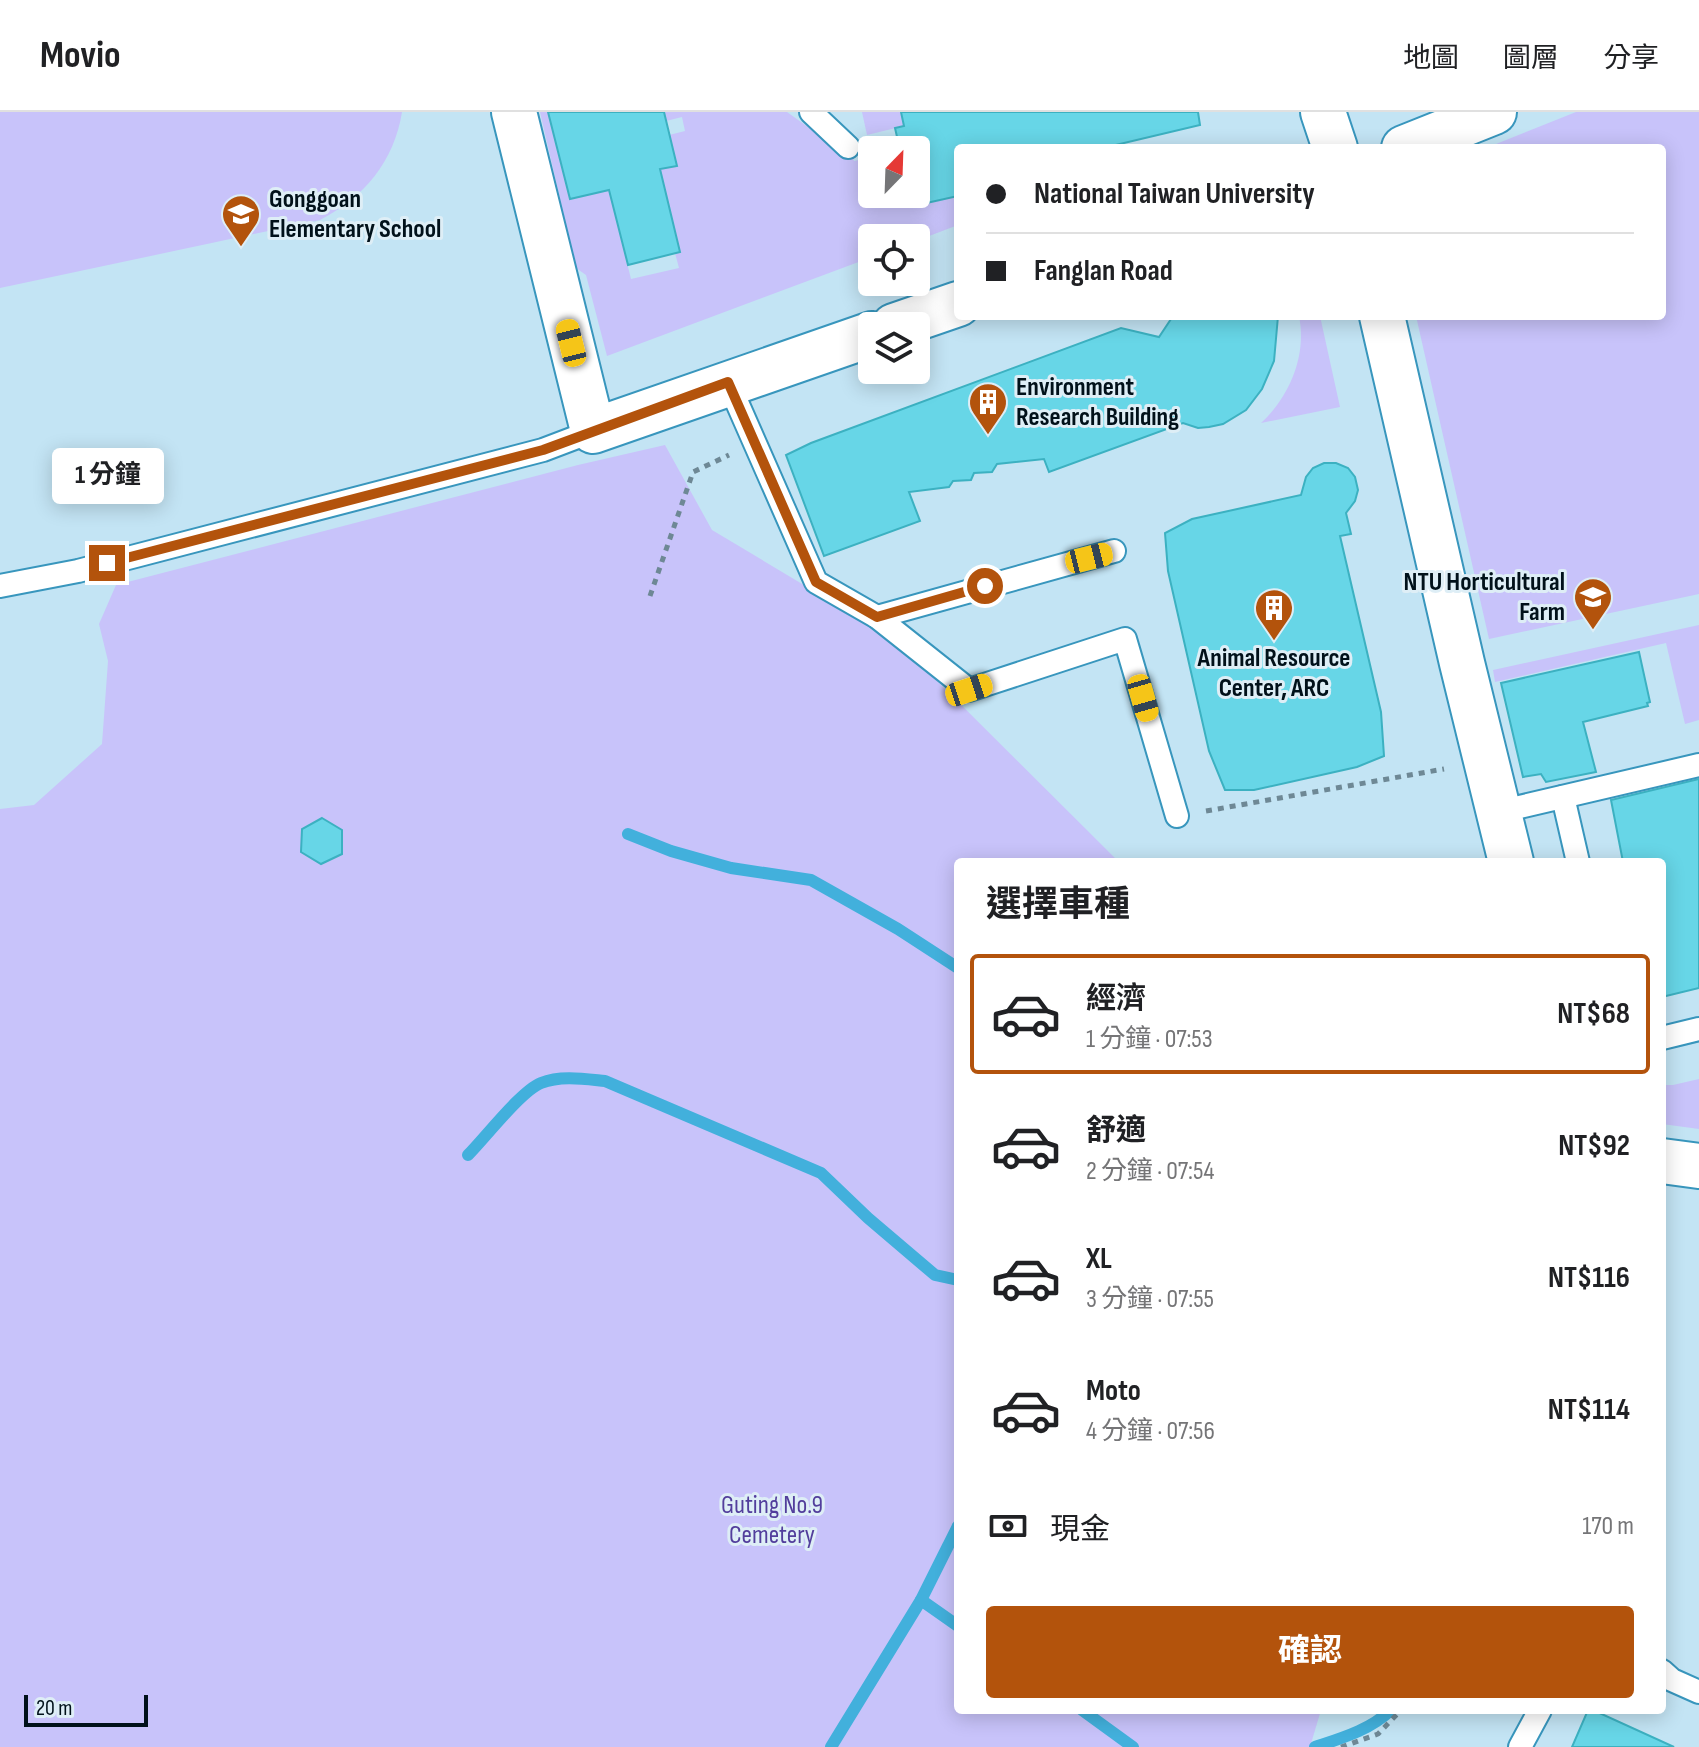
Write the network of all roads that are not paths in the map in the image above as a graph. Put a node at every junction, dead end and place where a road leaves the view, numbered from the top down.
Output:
1 (514, 112) edge
2 (811, 112) edge
3 (1323, 112) edge
4 (1494, 112) edge
5 (1334, 144) edge
6 (1414, 144) edge
7 (848, 147) dead end
8 (954, 305) edge
9 (930, 314) edge
10 (1383, 320) edge
11 (858, 339) edge
12 (728, 382) junction
13 (593, 431) junction
14 (1114, 551) dead end
15 (0, 586) edge
16 (877, 617) junction
17 (1699, 765) edge
18 (1563, 797) junction
19 (1498, 812) junction
20 (1177, 816) road end
21 (1510, 858) edge
22 (1577, 858) edge
23 (1699, 1029) edge
24 (1666, 1037) edge
25 (1666, 1162) edge
26 (1699, 1166) edge
27 (1666, 1675) edge
28 (1699, 1692) edge
29 (1538, 1714) edge
30 (1520, 1747) edge

1 - 13 street
2 - 7 lane
3 - 5 street
4 - 6 street
8 - 9 street
10 - 19 street
11 - 12 street
12 - 13 street
12 - 16 lane
13 - 15 lane
14 - 16 lane
16 - 20 lane
17 - 18 lane
18 - 19 lane
18 - 22 lane
19 - 21 street
23 - 24 lane
25 - 26 street
27 - 28 lane
29 - 30 lane

